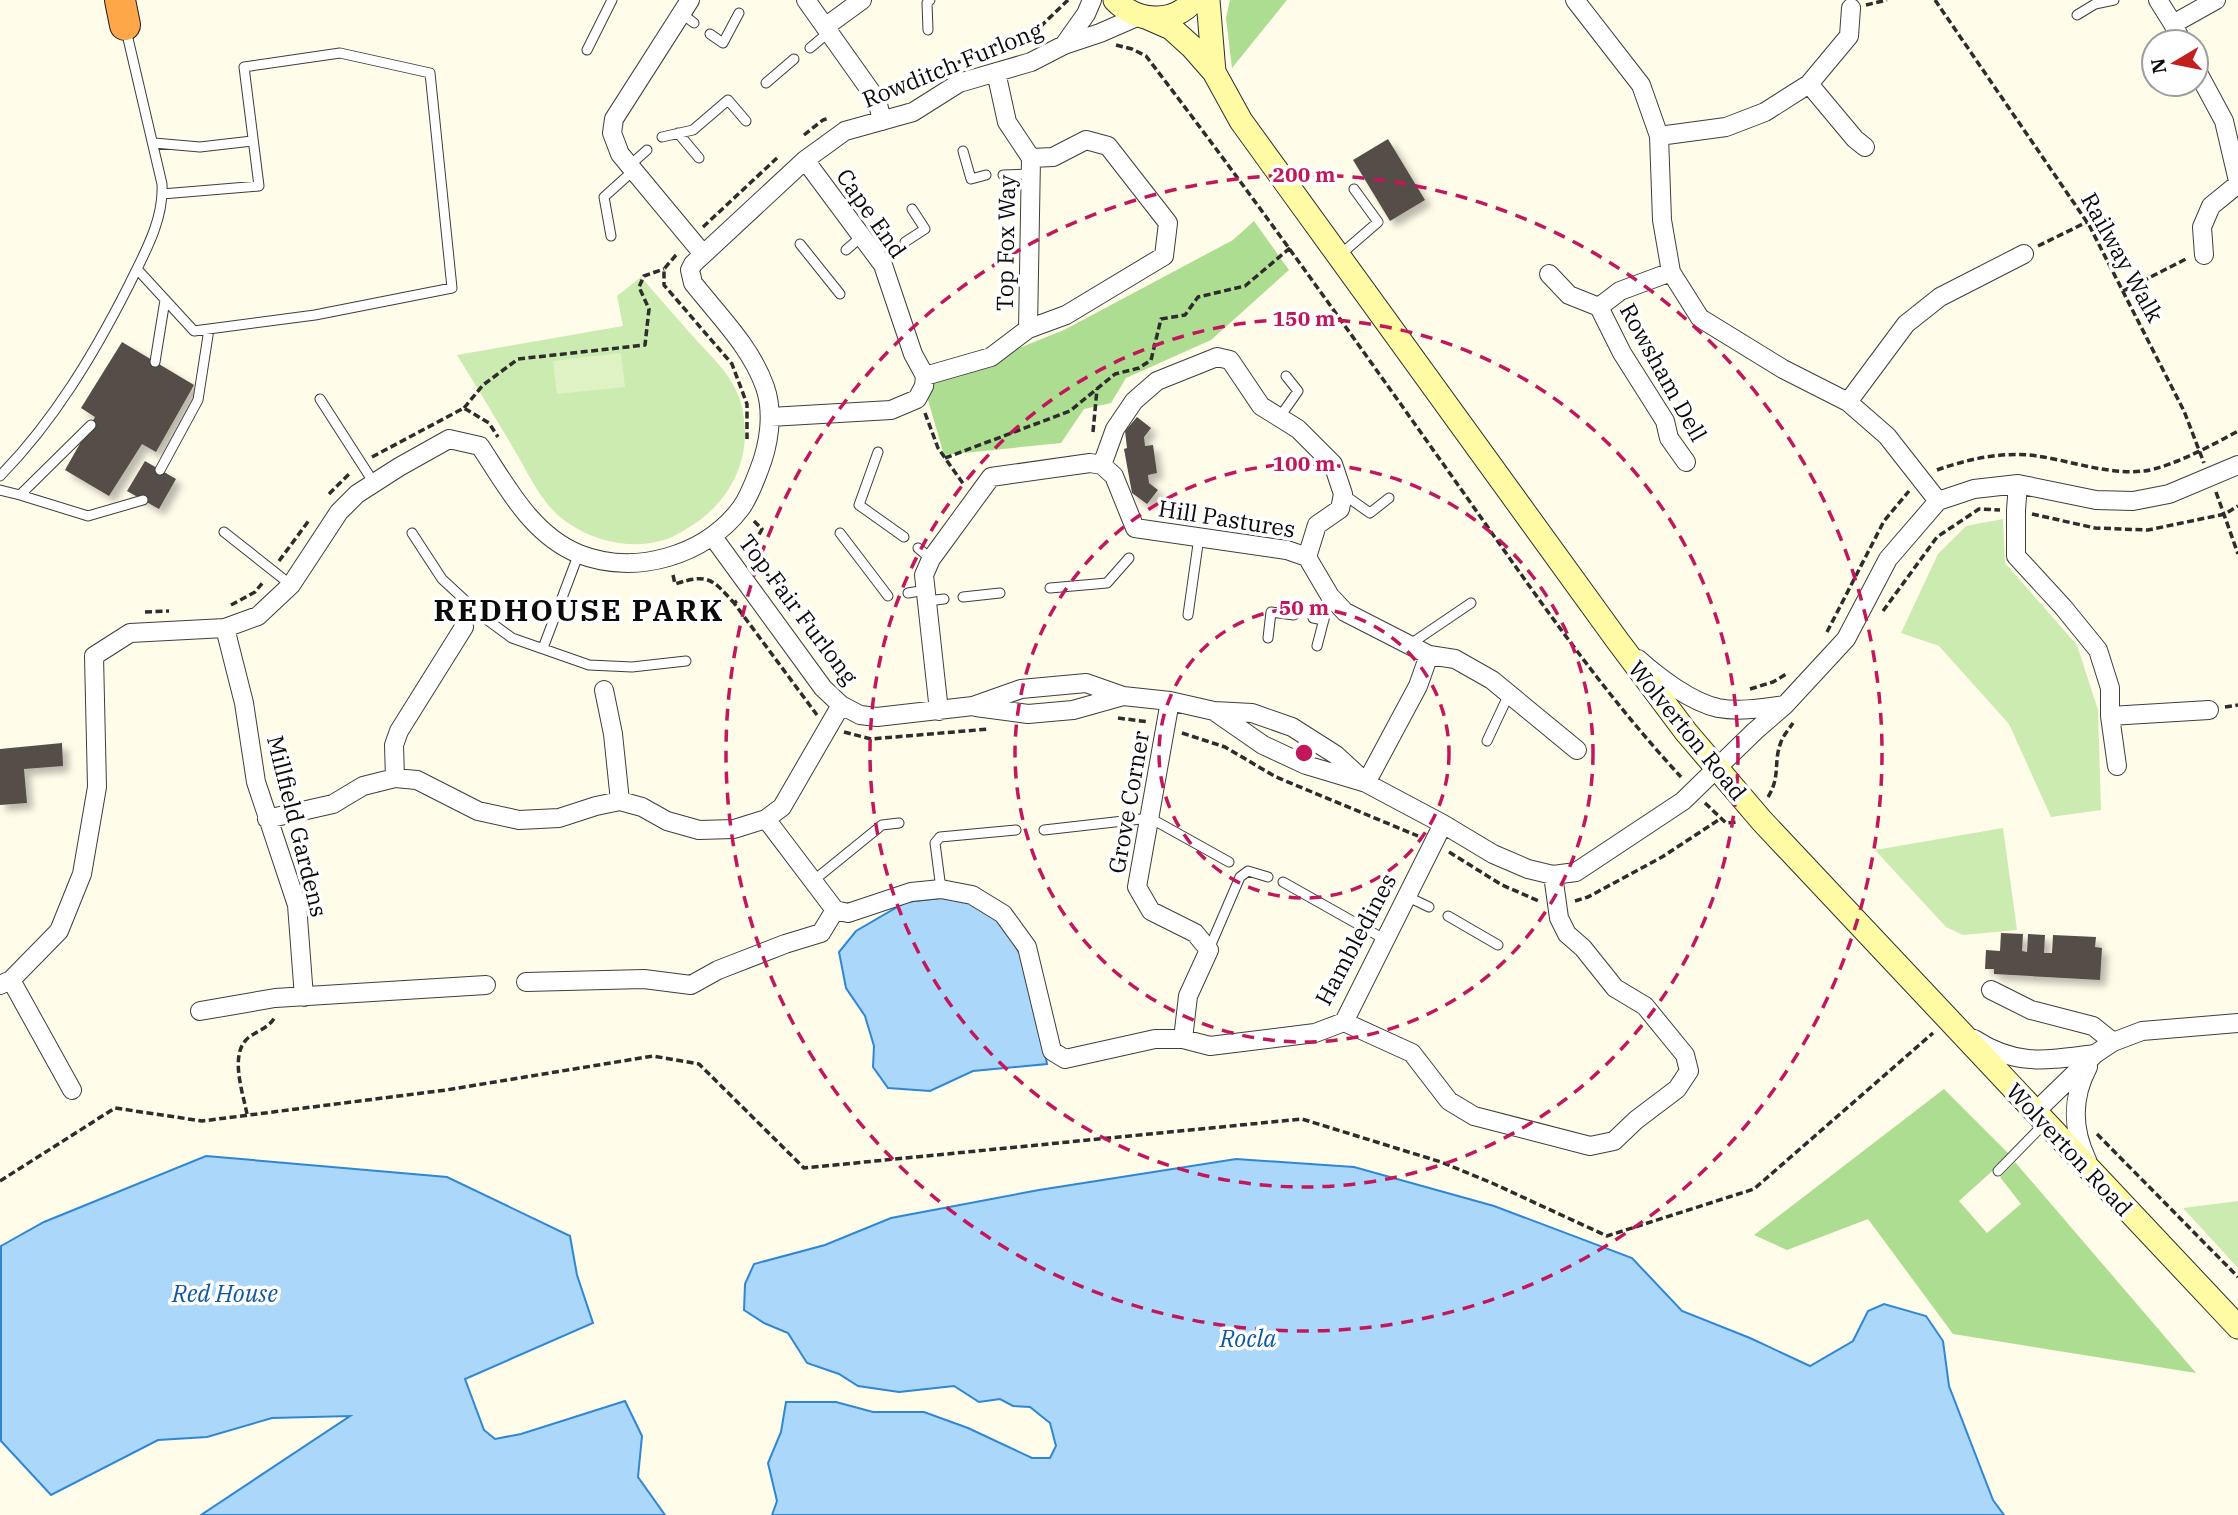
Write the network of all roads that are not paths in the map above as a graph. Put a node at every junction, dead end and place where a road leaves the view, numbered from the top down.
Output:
1 (611, 0) edge
2 (806, 0) edge
3 (862, 0) edge
4 (930, 0) edge
5 (1093, 0) edge
6 (1115, 0) edge
7 (1194, 0) edge
8 (1208, 0) edge
9 (1575, 0) edge
10 (2114, 0) edge
11 (2158, 0) edge
12 (2216, 0) edge
13 (1851, 8) dead end
14 (688, 12) edge
15 (123, 13) edge
16 (740, 13) dead end
17 (2077, 15) dead end
18 (1143, 17) junction
19 (2173, 24) junction
20 (2175, 28) edge
21 (827, 30) junction
22 (928, 30) dead end
23 (710, 34) dead end
24 (1064, 45) junction
25 (810, 48) dead end
26 (587, 50) dead end
27 (794, 59) dead end
28 (996, 72) junction
29 (1214, 72) junction
30 (766, 83) dead end
31 (1809, 84) junction
32 (2210, 95) edge
33 (746, 121) dead end
34 (882, 121) junction
35 (678, 133) junction
36 (1659, 136) junction
37 (662, 137) dead end
38 (252, 141) junction
39 (154, 143) junction
40 (1865, 147) dead end
41 (647, 150) dead end
42 (963, 151) dead end
43 (699, 158) dead end
44 (805, 160) junction
45 (1030, 166) junction
46 (631, 168) junction
47 (986, 175) dead end
48 (1003, 175) dead end
49 (2238, 183) edge
50 (1354, 189) dead end
51 (162, 194) junction
52 (912, 209) dead end
53 (611, 236) dead end
54 (862, 236) junction
55 (905, 242) dead end
56 (800, 244) dead end
57 (846, 250) dead end
58 (2204, 253) road end
59 (703, 254) junction
60 (2024, 254) road end
61 (1338, 256) junction
62 (831, 264) dead end
63 (137, 269) junction
64 (822, 270) junction
65 (1671, 272) junction
66 (1549, 274) dead end
67 (840, 294) dead end
68 (165, 300) junction
69 (1599, 307) junction
70 (209, 329) junction
71 (1028, 329) junction
72 (155, 362) dead end
73 (925, 376) junction
74 (1286, 376) dead end
75 (320, 399) dead end
76 (1848, 402) junction
77 (770, 416) junction
78 (1279, 418) junction
79 (91, 425) dead end
80 (878, 452) dead end
81 (1686, 462) dead end
82 (1096, 464) junction
83 (2238, 465) edge
84 (160, 470) dead end
85 (0, 477) edge
86 (374, 483) junction
87 (2018, 484) junction
88 (0, 490) edge
89 (1343, 494) junction
90 (20, 495) junction
91 (1389, 498) dead end
92 (143, 500) dead end
93 (1938, 501) junction
94 (224, 532) dead end
95 (412, 533) dead end
96 (840, 533) dead end
97 (713, 537) junction
98 (904, 537) dead end
99 (1199, 537) junction
100 (579, 554) junction
101 (1307, 557) junction
102 (1129, 558) dead end
103 (290, 585) junction
104 (1049, 589) dead end
105 (908, 593) dead end
106 (1000, 593) dead end
107 (888, 596) dead end
108 (1330, 596) junction
109 (932, 597) junction
110 (963, 597) dead end
111 (1471, 603) dead end
112 (1188, 615) dead end
113 (1294, 615) dead end
114 (1313, 618) dead end
115 (1324, 620) junction
116 (464, 627) dead end
117 (225, 628) junction
118 (1268, 638) dead end
119 (1617, 640) junction
120 (1409, 645) junction
121 (1317, 646) dead end
122 (543, 648) junction
123 (1429, 655) junction
124 (686, 661) dead end
125 (604, 690) dead end
126 (1509, 694) junction
127 (1123, 696) junction
128 (1170, 701) junction
129 (841, 705) junction
130 (1785, 705) junction
131 (973, 706) junction
132 (2209, 710) dead end
133 (940, 711) junction
134 (1214, 711) junction
135 (2110, 716) junction
136 (1487, 741) dead end
137 (1577, 750) dead end
138 (2117, 766) dead end
139 (1717, 768) junction
140 (395, 778) junction
141 (1366, 783) junction
142 (620, 801) junction
143 (1150, 818) junction
144 (267, 819) junction
145 (766, 819) junction
146 (899, 823) dead end
147 (1443, 824) junction
148 (1016, 830) dead end
149 (1044, 830) dead end
150 (1228, 863) dead end
151 (1553, 875) junction
152 (1268, 877) dead end
153 (813, 881) junction
154 (1283, 881) dead end
155 (941, 889) junction
156 (1406, 896) junction
157 (1429, 907) dead end
158 (841, 911) junction
159 (1448, 916) dead end
160 (1384, 939) junction
161 (1498, 945) dead end
162 (1209, 950) junction
163 (526, 982) dead end
164 (5, 983) edge
165 (486, 985) dead end
166 (1991, 990) dead end
167 (304, 997) junction
168 (200, 1011) dead end
169 (1344, 1021) junction
170 (1950, 1023) junction
171 (2238, 1023) edge
172 (1183, 1039) junction
173 (2113, 1042) junction
174 (2095, 1054) junction
175 (72, 1090) dead end
176 (2040, 1118) junction
177 (1998, 1171) dead end
178 (2095, 1175) junction
179 (2238, 1327) edge

1 - 26 lane
2 - 21 street
3 - 21 street
4 - 22 lane
5 - 24 street, Rowditch Furlong
6 - 18 street, Wolverton Road
7 - 18 street
8 - 29 street, Wolverton Road
9 - 36 street
10 - 17 lane
11 - 19 street
12 - 19 street
13 - 31 street
14 - 46 street
15 - 39 lane
16 - 23 lane
18 - 24 street, Rowditch Furlong
18 - 29 street, Wolverton Road
19 - 20 street
21 - 25 lane
21 - 34 street
24 - 28 street, Rowditch Furlong
27 - 30 lane
28 - 34 street, Rowditch Furlong
28 - 45 street
29 - 61 street, Wolverton Road
31 - 36 street
31 - 40 street
32 - 49 street
33 - 35 lane
34 - 44 street, Rowditch Furlong
35 - 37 lane
35 - 43 lane
36 - 65 street
38 - 39 lane
38 - 51 lane
38 - 70 lane
39 - 51 lane
41 - 46 lane
42 - 47 lane
44 - 54 street, Cape End
44 - 59 street, Rowditch Furlong
45 - 48 lane
45 - 71 street, Top Fox Way
45 - 71 street
46 - 53 lane
46 - 59 street
49 - 58 street
50 - 61 lane
51 - 63 lane
52 - 55 lane
54 - 57 lane
54 - 73 street, Cape End
56 - 64 lane
59 - 77 street, Rowditch Furlong
60 - 76 street
61 - 119 street, Wolverton Road
62 - 64 lane
63 - 68 lane
63 - 85 lane
64 - 67 lane
65 - 69 street, Rowsham Dell
65 - 76 street
66 - 69 street, Rowsham Dell
68 - 70 lane
68 - 72 lane
69 - 81 street, Rowsham Dell
70 - 84 lane
71 - 73 street
73 - 77 street
74 - 78 lane
75 - 86 lane
76 - 93 street
77 - 97 street, Rowditch Furlong
78 - 82 street
78 - 89 street
79 - 90 lane
80 - 98 lane
82 - 99 street, Hill Pastures
82 - 109 street
83 - 87 street
86 - 100 street, Rowditch Furlong
86 - 103 street, Rowditch Furlong
87 - 93 street
87 - 135 street
88 - 90 lane
89 - 91 lane
89 - 101 street
90 - 92 lane
93 - 130 street
94 - 103 lane
95 - 122 lane
96 - 107 lane
97 - 100 street, Rowditch Furlong
97 - 129 street, Top Fair Furlong
99 - 101 street, Hill Pastures
99 - 112 lane
100 - 122 lane
101 - 108 street, Hill Pastures
102 - 104 lane
103 - 117 street, Rowditch Furlong
105 - 109 lane
106 - 110 lane
108 - 115 lane
108 - 120 street, Hill Pastures
109 - 133 street
111 - 120 lane
113 - 118 lane
114 - 115 lane
115 - 121 lane
116 - 140 street
117 - 144 street, Millfield Gardens
117 - 164 street, Rowditch Furlong
119 - 130 street
119 - 139 street, Wolverton Road
120 - 123 street, Hill Pastures
122 - 124 lane
123 - 126 street, Hill Pastures
123 - 141 street
125 - 142 street
126 - 136 lane
126 - 137 street, Hill Pastures
127 - 128 street, Top Fair Furlong
127 - 131 street, Top Fair Furlong
127 - 131 street, Top Fair Furlong
128 - 134 street, Top Fair Furlong
128 - 143 street, Grove Corner
129 - 133 street, Top Fair Furlong
129 - 145 street
130 - 139 street
131 - 133 street, Top Fair Furlong
132 - 135 street
134 - 141 street, Top Fair Furlong
134 - 141 street, Top Fair Furlong
135 - 138 street
139 - 151 street
139 - 170 street, Wolverton Road
140 - 142 street
140 - 144 street
141 - 147 street, Top Fair Furlong
142 - 145 street
143 - 149 lane
143 - 150 lane
143 - 162 street, Grove Corner
144 - 167 street, Millfield Gardens
145 - 153 street
146 - 153 lane
147 - 151 street, Top Fair Furlong
147 - 156 street, Hambledines
148 - 155 lane
151 - 169 street
152 - 162 lane
153 - 158 street
154 - 160 lane
155 - 158 street, Hambledines
155 - 172 street, Hambledines
156 - 157 lane
156 - 160 street, Hambledines
158 - 163 street
159 - 161 lane
160 - 169 street, Hambledines
162 - 172 street
164 - 175 street, Rowditch Furlong
165 - 167 street
166 - 173 street
167 - 168 street
169 - 172 street, Hambledines
170 - 174 street
170 - 176 street, Wolverton Road
171 - 173 street
173 - 174 street
174 - 176 street
174 - 178 street
176 - 177 lane
176 - 178 street, Wolverton Road
178 - 179 street, Wolverton Road

